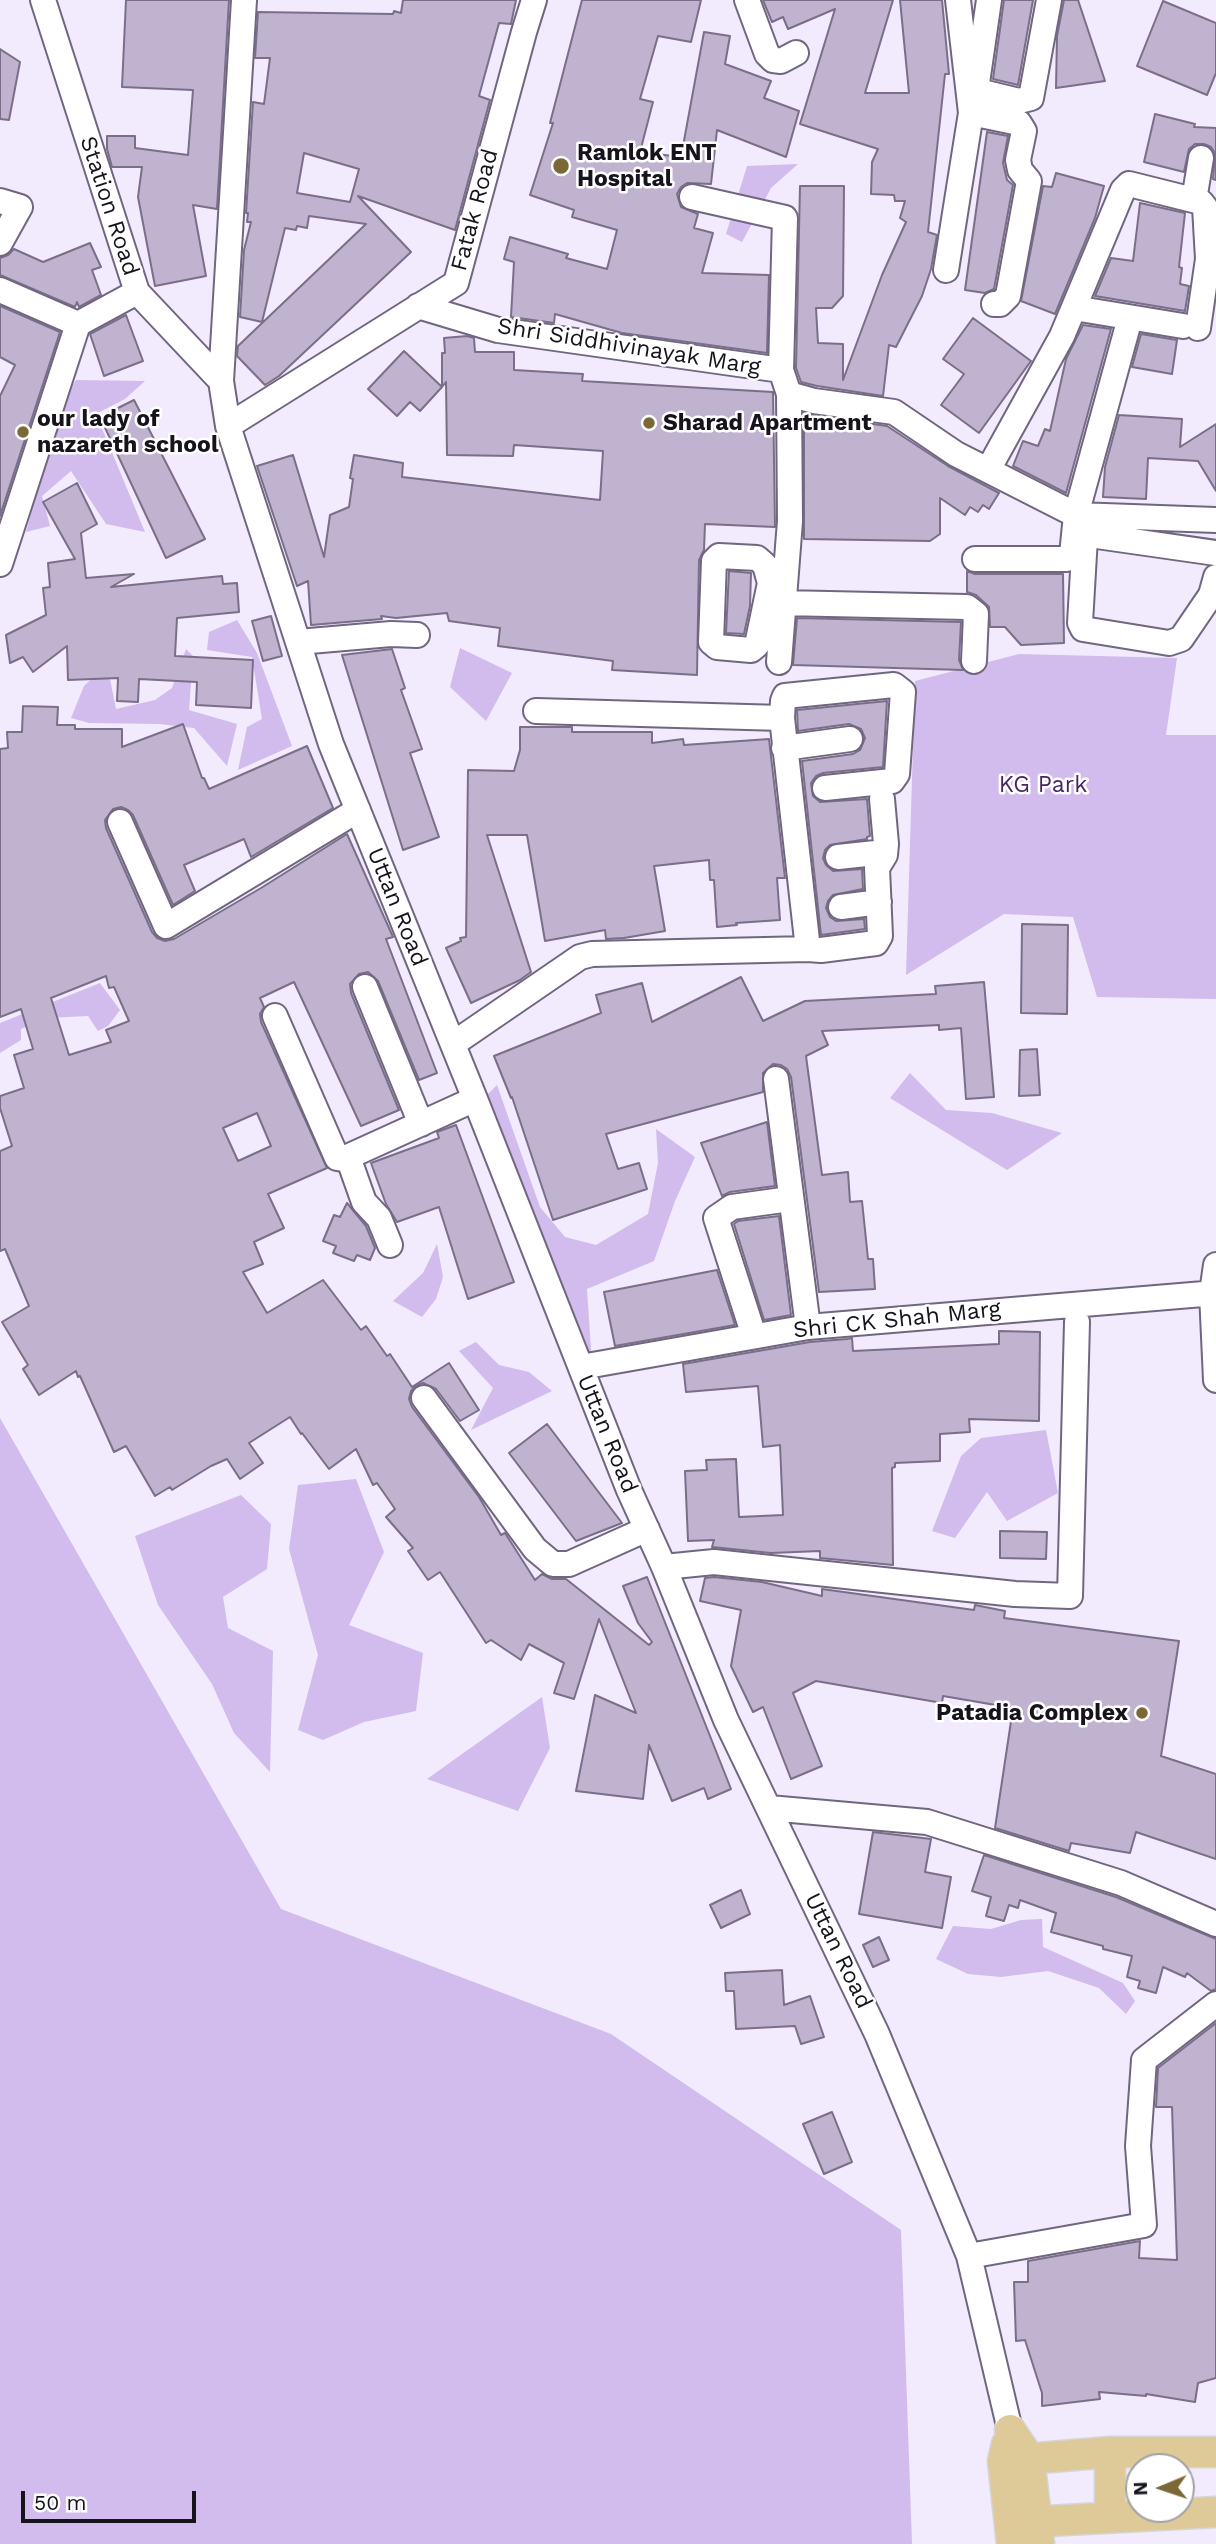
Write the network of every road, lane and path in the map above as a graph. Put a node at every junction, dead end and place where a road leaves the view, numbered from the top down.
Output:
1 (43, 0) edge
2 (244, 0) edge
3 (534, 0) edge
4 (747, 0) edge
5 (958, 0) edge
6 (989, 0) edge
7 (1049, 0) edge
8 (796, 53) dead end
9 (971, 114) junction
10 (1201, 158) dead end
11 (692, 197) dead end
12 (1194, 200) junction
13 (0, 201) edge
14 (0, 243) edge
15 (1212, 260) edge
16 (946, 270) dead end
17 (0, 290) edge
18 (137, 292) junction
19 (994, 304) dead end
20 (418, 306) junction
21 (1074, 308) junction
22 (1130, 318) junction
23 (78, 324) junction
24 (221, 381) junction
25 (785, 382) junction
26 (228, 426) junction
27 (988, 470) junction
28 (1216, 520) edge
29 (1084, 522) junction
30 (5, 536) edge
31 (1216, 553) edge
32 (975, 559) dead end
33 (0, 564) edge
34 (1216, 577) edge
35 (779, 590) junction
36 (417, 635) dead end
37 (298, 642) junction
38 (974, 661) dead end
39 (779, 662) dead end
40 (536, 711) dead end
41 (782, 718) junction
42 (849, 739) dead end
43 (784, 748) junction
44 (825, 788) dead end
45 (882, 799) dead end
46 (358, 810) junction
47 (120, 822) dead end
48 (885, 852) junction
49 (838, 857) dead end
50 (878, 902) junction
51 (841, 907) dead end
52 (808, 949) junction
53 (365, 987) dead end
54 (275, 1016) dead end
55 (453, 1044) junction
56 (776, 1079) dead end
57 (475, 1099) junction
58 (421, 1124) junction
59 (348, 1157) junction
60 (790, 1199) junction
61 (390, 1245) dead end
62 (1216, 1265) edge
63 (1214, 1293) edge
64 (1077, 1322) dead end
65 (808, 1327) junction
66 (754, 1336) junction
67 (581, 1367) junction
68 (1216, 1380) edge
69 (424, 1398) dead end
70 (647, 1529) junction
71 (664, 1567) junction
72 (769, 1808) junction
73 (1216, 1924) edge
74 (1216, 2004) edge
75 (969, 2256) junction
76 (1010, 2430) joint
77 (1110, 2452) junction
78 (1216, 2452) edge
79 (1016, 2460) junction
80 (1216, 2512) edge
81 (1110, 2517) junction
82 (1024, 2533) edge

1 - 18 street, Station Road
2 - 24 street
3 - 20 street, Fatak Road
4 - 8 street
5 - 9 street
6 - 7 street
9 - 16 street
9 - 19 street
10 - 12 street
11 - 25 street
12 - 15 street
12 - 21 street
13 - 14 street
15 - 22 street
17 - 23 street
18 - 23 street
18 - 24 street, Station Road
20 - 25 street, Shri Siddhivinayak Marg
20 - 26 street, Fatak Road
21 - 22 street
21 - 27 street
22 - 29 street
23 - 30 street
24 - 26 street
25 - 27 street, Shri Siddhivinayak Marg
25 - 35 street
26 - 37 street, Uttan Road
27 - 29 street, Shri Siddhivinayak Marg
28 - 29 street, Shri Siddhivinayak Marg
29 - 31 street
29 - 32 street
29 - 34 street
30 - 33 street
35 - 38 street
35 - 39 street
36 - 37 street
37 - 46 street, Uttan Road
40 - 41 street
41 - 43 street
41 - 44 street
42 - 43 street
43 - 52 street
45 - 48 street
46 - 47 street
46 - 55 street, Uttan Road
48 - 49 street
48 - 50 street
50 - 51 street
50 - 52 street
52 - 55 street
53 - 58 street
54 - 59 street
55 - 57 street, Uttan Road
56 - 60 street
57 - 58 street
57 - 67 street, Uttan Road
58 - 59 street
59 - 61 street
60 - 65 street
60 - 66 street
62 - 63 street
63 - 65 street, Shri CK Shah Marg
63 - 68 street
64 - 71 street
65 - 66 street, Shri CK Shah Marg
66 - 67 street, Shri CK Shah Marg
67 - 70 street, Uttan Road
69 - 70 street
70 - 71 street, Uttan Road
71 - 72 street, Uttan Road
72 - 73 street
72 - 75 street, Uttan Road
74 - 75 street
75 - 76 street, Uttan Road
76 - 79 main road, Uttan Road
77 - 78 main road
77 - 79 main road
77 - 81 main road
79 - 82 main road, Uttan Road
80 - 81 main road, Uttan Road
81 - 82 main road, Uttan Road

